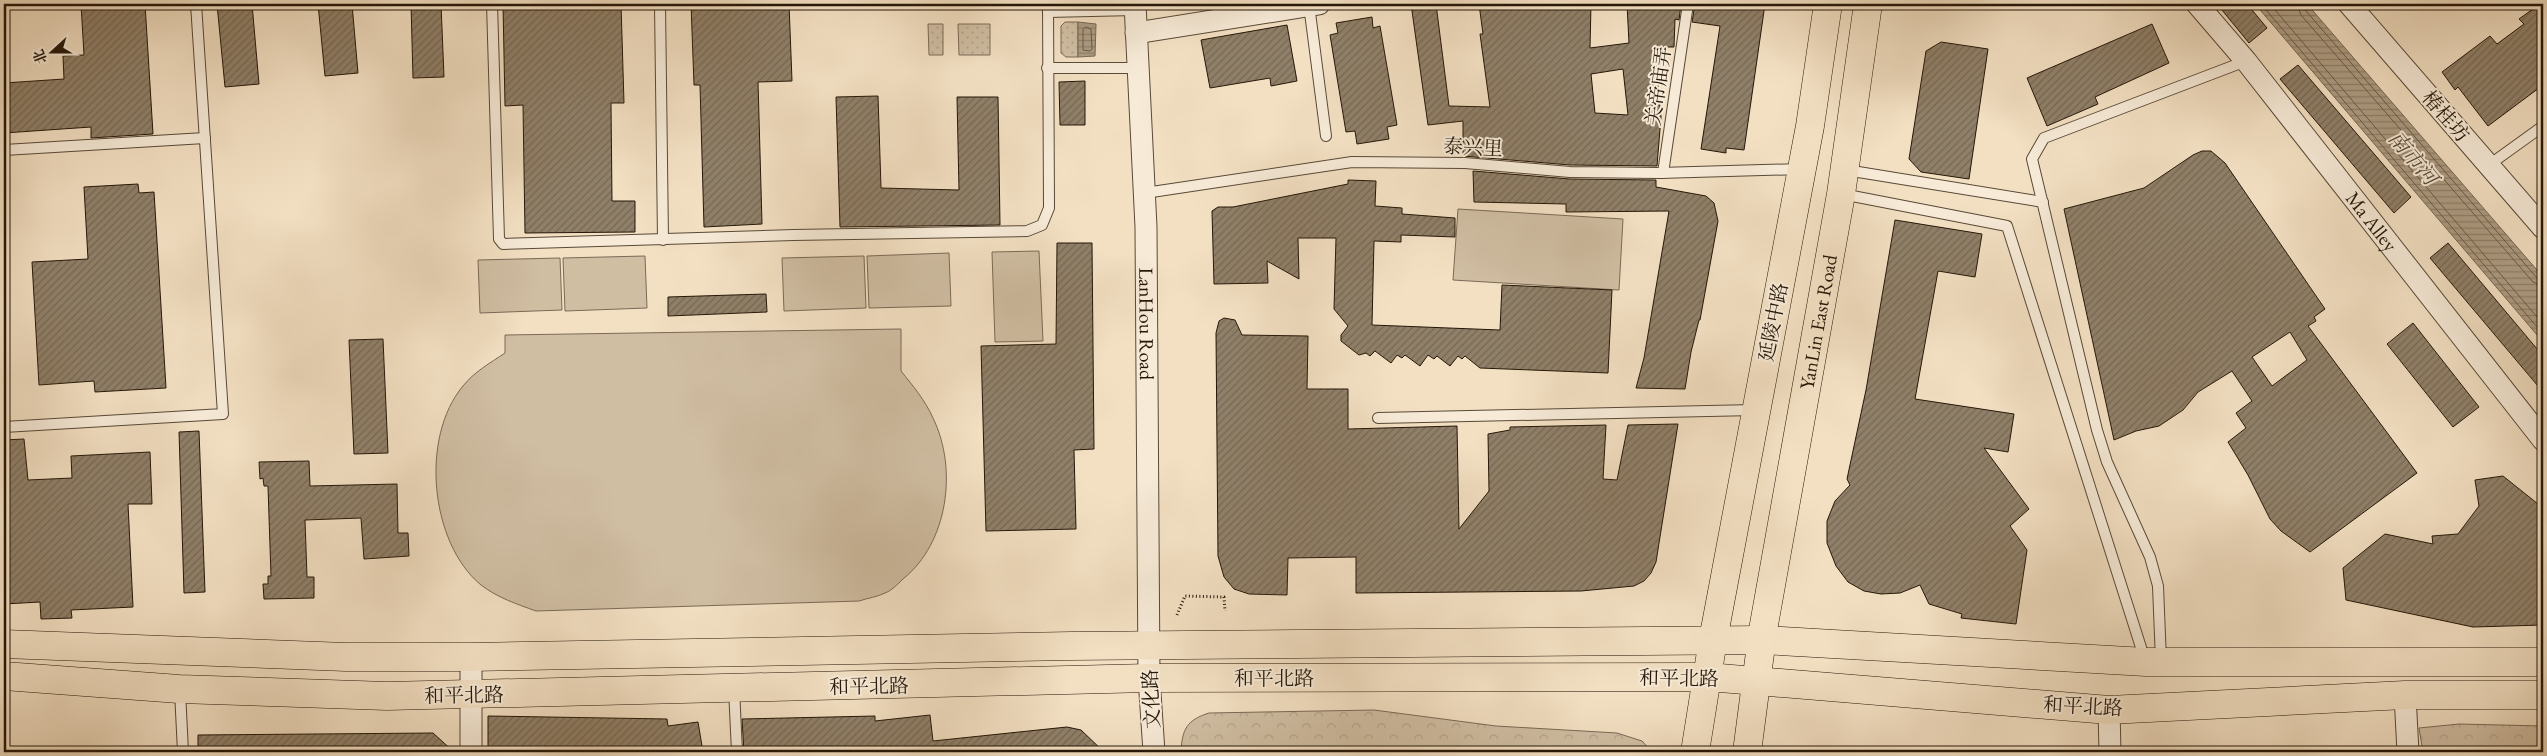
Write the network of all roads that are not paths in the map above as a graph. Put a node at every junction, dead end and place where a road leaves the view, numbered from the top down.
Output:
1 (196, 4) edge
2 (492, 4) edge
3 (660, 4) edge
4 (1688, 4) edge
5 (1828, 4) edge
6 (1868, 4) edge
7 (2197, 4) edge
8 (2349, 4) edge
9 (1314, 5) edge
10 (1135, 7) edge
11 (1048, 8) edge
12 (1136, 33) junction
13 (2246, 61) junction
14 (1047, 68) junction
15 (1138, 68) junction
16 (2543, 126) edge
17 (1326, 136) dead end
18 (204, 138) junction
19 (4, 150) edge
20 (2489, 165) junction
21 (1802, 169) junction
22 (1663, 172) junction
23 (1843, 182) junction
24 (1144, 193) junction
25 (2043, 202) junction
26 (2543, 228) edge
27 (663, 240) junction
28 (1756, 410) junction
29 (1378, 418) dead end
30 (4, 427) edge
31 (2543, 440) edge
32 (1713, 640) junction
33 (1763, 640) junction
34 (4, 644) edge
35 (1149, 645) junction
36 (471, 657) junction
37 (2154, 662) junction
38 (2543, 662) edge
39 (4, 676) edge
40 (1708, 677) junction
41 (1149, 678) junction
42 (1755, 680) junction
43 (180, 689) junction
44 (734, 689) junction
45 (2405, 695) junction
46 (2543, 695) edge
47 (472, 696) junction
48 (2109, 710) junction
49 (183, 752) edge
50 (471, 752) edge
51 (737, 752) edge
52 (1154, 752) edge
53 (1695, 752) edge
54 (1747, 752) edge
55 (2110, 752) edge
56 (2408, 752) edge

1 - 18 lane
2 - 27 lane
3 - 27 lane
4 - 22 lane, 关帝庙弄
5 - 21 main road, 延陵中路
6 - 23 main road, YanLin East Road
7 - 13 street, Ma Alley
8 - 20 street, 椿桂坊
9 - 12 street
9 - 17 lane
10 - 11 lane
10 - 12 street, LanHou Road
11 - 14 lane
12 - 15 street, LanHou Road
13 - 25 lane
13 - 31 street, Ma Alley
14 - 15 lane
14 - 27 lane
15 - 24 street, LanHou Road
16 - 20 lane
18 - 19 lane
18 - 30 lane
20 - 26 street, 椿桂坊
21 - 22 lane, 泰兴里
21 - 28 main road, 延陵中路
22 - 24 lane, 泰兴里
23 - 25 lane
23 - 33 main road, YanLin East Road
23 - 37 lane
24 - 35 street, LanHou Road
25 - 37 lane
28 - 29 lane
28 - 32 main road, 延陵中路
32 - 33 main road, 和平北路
32 - 35 main road, 和平北路
32 - 40 main road, 延陵中路
33 - 37 main road, 和平北路
33 - 42 main road, YanLin East Road
34 - 36 main road, 和平北路
35 - 36 main road, 和平北路
35 - 41 street, 文化路
36 - 47 street
37 - 38 main road, 和平北路
39 - 43 main road, 和平北路
40 - 41 main road, 和平北路
40 - 42 main road, 和平北路
40 - 53 main road, 延陵中路
41 - 44 main road, 和平北路
41 - 52 street, 文化路
42 - 48 main road, 和平北路
42 - 54 main road, YanLin East Road
43 - 47 main road, 和平北路
43 - 49 lane
44 - 47 main road, 和平北路
44 - 51 lane
45 - 46 main road, 和平北路
45 - 48 main road, 和平北路
45 - 56 street
47 - 50 street
48 - 55 street

